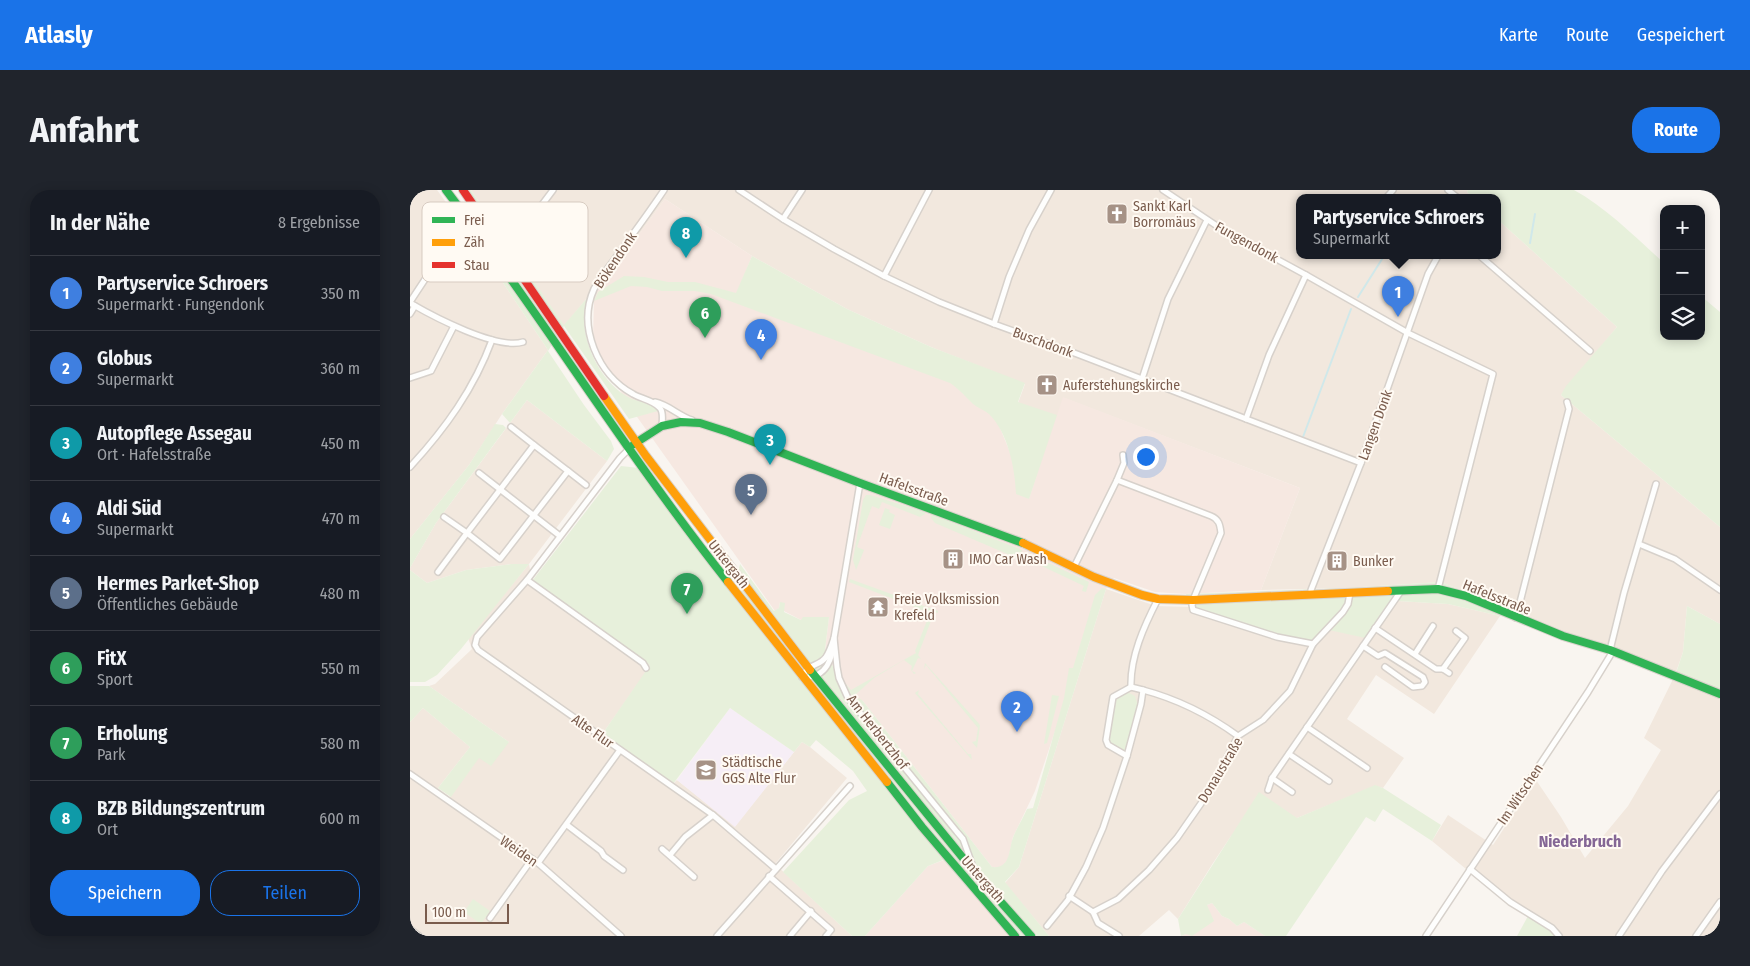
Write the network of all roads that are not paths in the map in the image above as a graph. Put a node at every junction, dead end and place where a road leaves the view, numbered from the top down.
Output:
1 (446, 190) edge
2 (463, 190) edge
3 (553, 190) edge
4 (664, 190) edge
5 (739, 190) edge
6 (802, 190) edge
7 (929, 190) edge
8 (1051, 190) edge
9 (1163, 190) edge
10 (455, 202) edge
11 (471, 202) edge
12 (544, 202) edge
13 (783, 219) junction
14 (1208, 220) junction
15 (1436, 259) edge
16 (1483, 259) edge
17 (1306, 275) junction
18 (884, 276) junction
19 (425, 282) edge
20 (513, 282) edge
21 (526, 282) edge
22 (412, 304) edge
23 (410, 314) edge
24 (994, 324) junction
25 (454, 326) junction
26 (1408, 334) junction
27 (492, 340) junction
28 (523, 342) dead end
29 (1590, 351) dead end
30 (410, 378) edge
31 (1142, 379) junction
32 (650, 401) junction
33 (1567, 402) dead end
34 (1246, 419) junction
35 (700, 423) junction
36 (662, 426) junction
37 (511, 427) dead end
38 (636, 442) junction
39 (534, 445) junction
40 (629, 449) junction
41 (1123, 455) dead end
42 (1361, 463) junction
43 (410, 467) edge
44 (568, 470) junction
45 (479, 473) dead end
46 (1117, 480) junction
47 (860, 483) junction
48 (586, 484) dead end
49 (1656, 484) dead end
50 (500, 489) junction
51 (534, 515) junction
52 (444, 517) dead end
53 (467, 533) junction
54 (560, 536) junction
55 (1639, 544) junction
56 (1074, 567) junction
57 (438, 572) dead end
58 (527, 580) junction
59 (1438, 589) junction
60 (1720, 590) edge
61 (1401, 591) junction
62 (1350, 593) junction
63 (1311, 595) junction
64 (1158, 599) junction
65 (1193, 600) junction
66 (1516, 618) junction
67 (1433, 626) dead end
68 (1374, 628) junction
69 (1456, 631) dead end
70 (834, 638) junction
71 (1313, 644) junction
72 (1363, 646) junction
73 (1612, 651) junction
74 (1414, 654) junction
75 (808, 667) junction
76 (1385, 667) dead end
77 (646, 668) dead end
78 (1443, 669) junction
79 (1449, 673) dead end
80 (815, 676) junction
81 (802, 677) junction
82 (1131, 687) junction
83 (1143, 690) junction
84 (1720, 694) edge
85 (1307, 727) junction
86 (1238, 736) junction
87 (620, 750) junction
88 (1289, 754) junction
89 (1127, 756) junction
90 (1367, 768) dead end
91 (410, 774) edge
92 (1272, 778) junction
93 (1329, 781) dead end
94 (850, 786) dead end
95 (1268, 790) dead end
96 (1292, 792) dead end
97 (1720, 794) edge
98 (713, 815) junction
99 (567, 825) junction
100 (662, 849) dead end
101 (670, 855) junction
102 (532, 860) junction
103 (538, 863) junction
104 (776, 869) junction
105 (1470, 869) junction
106 (622, 870) dead end
107 (976, 874) junction
108 (769, 876) junction
109 (694, 877) dead end
110 (1069, 896) junction
111 (1720, 902) edge
112 (811, 911) junction
113 (1093, 912) junction
114 (490, 918) dead end
115 (1047, 926) dead end
116 (410, 929) edge
117 (419, 936) edge
118 (621, 936) edge
119 (717, 936) edge
120 (790, 936) edge
121 (826, 936) edge
122 (1015, 936) edge
123 (1030, 936) edge
124 (1119, 936) edge
125 (1426, 936) edge
126 (1559, 936) edge
127 (1619, 936) edge
128 (1696, 936) edge

1 - 10 main road, Untergath
2 - 11 main road, Untergath
3 - 12 street
4 - 32 street, Bökendonk
5 - 13 street, Buschdonk
6 - 13 street
7 - 18 street
8 - 24 street
9 - 14 street, Fungendonk
13 - 18 street, Buschdonk
14 - 17 street, Fungendonk
14 - 31 street
15 - 26 street, Langen Donk
16 - 29 street
17 - 26 street, Fungendonk
17 - 34 street
18 - 24 street, Buschdonk
19 - 22 street
20 - 40 main road, Untergath
21 - 38 main road, Untergath
22 - 23 street
22 - 25 street
24 - 31 street, Buschdonk
25 - 27 street
25 - 30 street
26 - 42 street, Langen Donk
26 - 59 street, Fungendonk
27 - 28 street
27 - 43 street
31 - 34 street, Buschdonk
32 - 35 street, Bökendonk
32 - 36 street
33 - 66 street
34 - 42 street, Buschdonk
35 - 36 main road, Hafelsstraße
35 - 47 main road, Hafelsstraße
36 - 38 main road, Hafelsstraße
37 - 39 street
38 - 40 main road, Hafelsstraße
38 - 75 main road, Untergath
39 - 44 street
39 - 50 street
40 - 54 street
40 - 81 main road, Untergath
41 - 46 street
42 - 63 street, Langen Donk
44 - 48 street
44 - 51 street
45 - 50 street
46 - 56 street
46 - 65 street
47 - 56 main road, Hafelsstraße
47 - 70 street, Am Herbertzhof
49 - 55 street, Im Witschen
50 - 51 street
50 - 53 street
51 - 53 street
51 - 54 street
52 - 53 street
53 - 57 street
54 - 58 street
55 - 60 street
55 - 73 street, Im Witschen
56 - 64 main road, Hafelsstraße
58 - 77 street
58 - 87 street, Alte Flur
59 - 61 main road, Hafelsstraße
59 - 66 main road, Hafelsstraße
61 - 62 main road, Hafelsstraße
61 - 68 street
62 - 63 main road, Hafelsstraße
62 - 71 street, Donaustraße
63 - 65 main road, Hafelsstraße
64 - 65 main road, Hafelsstraße
64 - 82 street
65 - 71 street
66 - 73 main road, Hafelsstraße
67 - 74 street
68 - 72 street
68 - 74 street
69 - 78 street
70 - 75 street
70 - 80 street
70 - 107 street, Am Herbertzhof
71 - 86 street, Donaustraße
72 - 76 street
72 - 85 street
73 - 84 main road, Hafelsstraße
73 - 105 street, Im Witschen
74 - 78 street
75 - 80 main road, Untergath
75 - 81 street
78 - 79 street
80 - 81 street
80 - 107 main road, Untergath
81 - 122 main road, Untergath
82 - 83 street
82 - 89 street
83 - 86 street
83 - 89 street
85 - 88 street
85 - 90 street
86 - 113 street, Donaustraße
87 - 98 street, Alte Flur
87 - 99 street
88 - 92 street
88 - 93 street
89 - 110 street
91 - 102 street, Weiden
92 - 95 street
92 - 96 street
94 - 104 street
97 - 127 street
98 - 101 street
98 - 104 street, Alte Flur
99 - 103 street
99 - 106 street
100 - 101 street
101 - 109 street
102 - 103 street, Weiden
102 - 114 street
103 - 118 street, Weiden
104 - 108 street
105 - 125 street, Im Witschen
105 - 126 street
107 - 123 main road, Untergath
108 - 112 street
108 - 119 street
110 - 113 street
110 - 115 street
111 - 128 street
112 - 120 street
112 - 121 street
113 - 124 street
116 - 117 street

